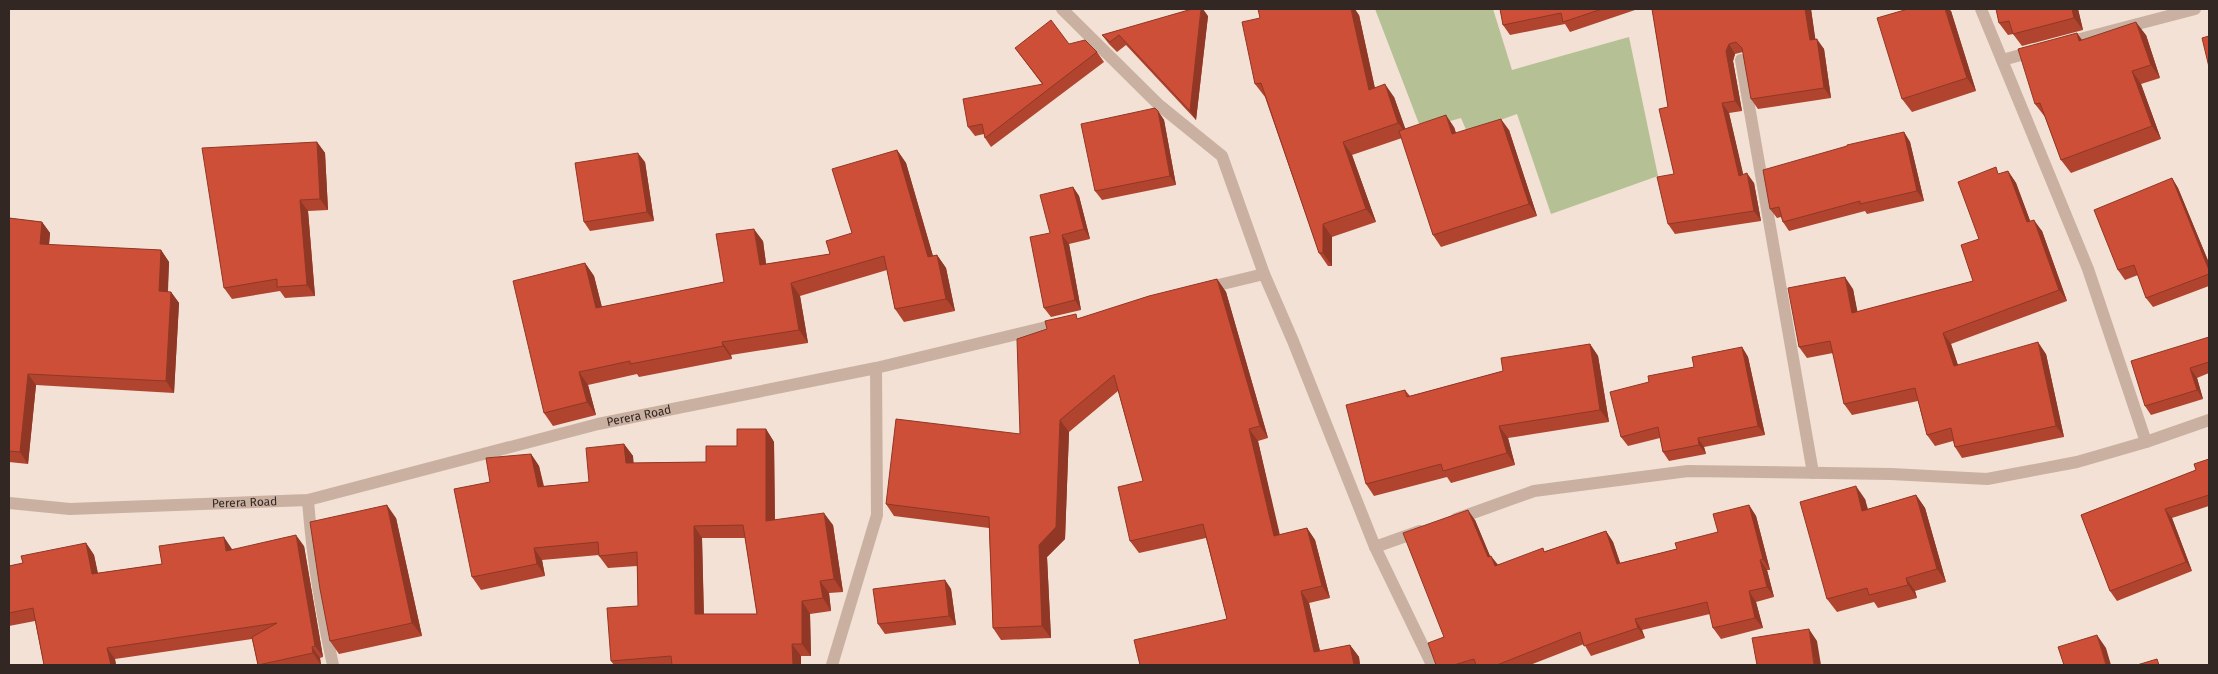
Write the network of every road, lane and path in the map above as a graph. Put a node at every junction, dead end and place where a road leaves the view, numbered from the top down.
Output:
1 (1062, 9) edge
2 (1981, 9) edge
3 (2196, 9) edge
4 (1741, 60) edge
5 (2002, 60) junction
6 (1264, 274) junction
7 (1196, 290) edge
8 (1080, 319) edge
9 (876, 368) junction
10 (2209, 420) edge
11 (2146, 442) junction
12 (1813, 472) junction
13 (308, 500) junction
14 (9, 504) edge
15 (1375, 547) junction
16 (333, 665) edge
17 (832, 665) edge
18 (1432, 665) edge

1 - 6 street
2 - 5 street
3 - 5 street
4 - 12 street
5 - 11 street
6 - 7 street
6 - 15 street
8 - 9 street, Perera Road
9 - 13 street, Perera Road
9 - 17 street
10 - 11 street
11 - 12 street
12 - 15 street
13 - 14 street, Perera Road
13 - 16 street
15 - 18 street

